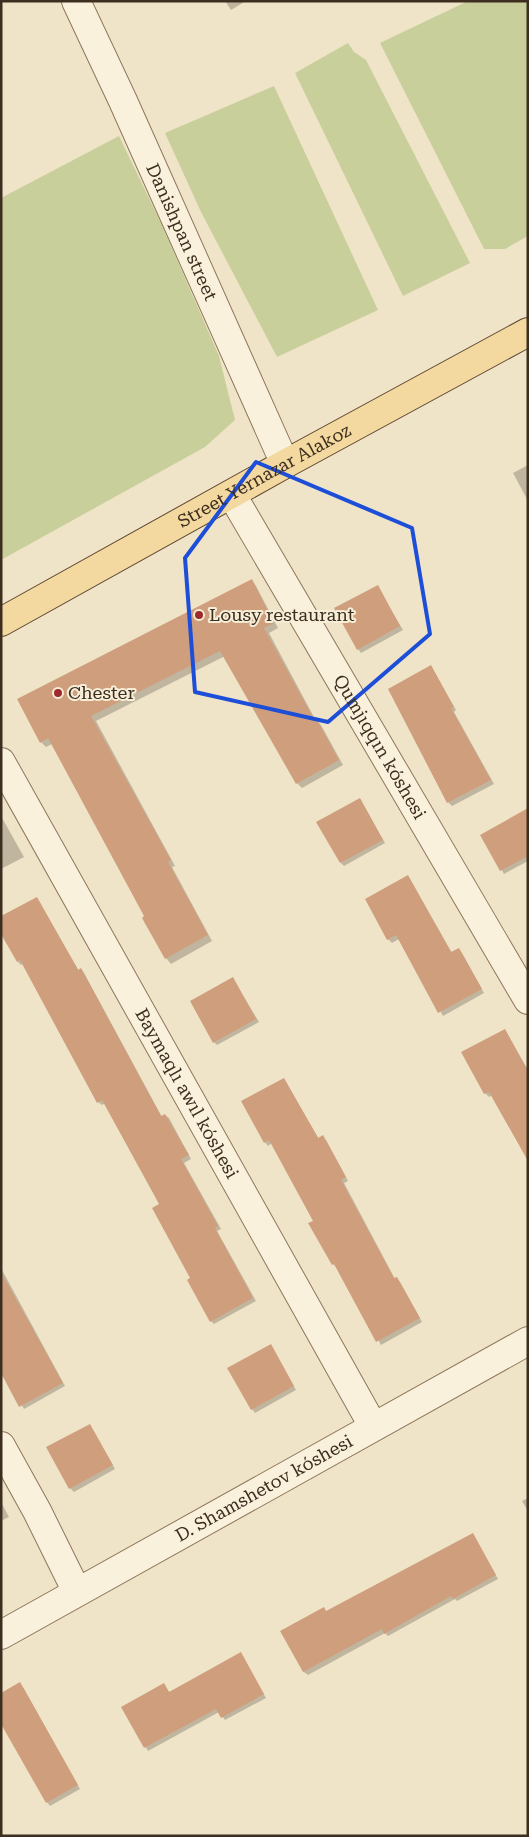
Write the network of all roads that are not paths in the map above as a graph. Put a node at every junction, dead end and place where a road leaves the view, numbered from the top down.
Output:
1 (76, 1) edge
2 (528, 332) edge
3 (285, 464) junction
4 (232, 495) junction
5 (1, 622) edge
6 (1, 762) edge
7 (528, 1000) edge
8 (528, 1341) edge
9 (373, 1426) junction
10 (1, 1446) edge
11 (77, 1592) junction
12 (1, 1635) edge

1 - 3 street, Danishpan street
2 - 3 main road, Street Yernazar Alakoz
3 - 4 main road, Street Yernazar Alakoz
4 - 5 main road, Street Yernazar Alakoz
4 - 7 street, Qumjıqqın kóshesi
6 - 9 street, Baymaqlı awıl kóshesi
8 - 9 street, D. Shamshetov kóshesi
9 - 11 street, D. Shamshetov kóshesi
10 - 11 street
11 - 12 street, D. Shamshetov kóshesi

